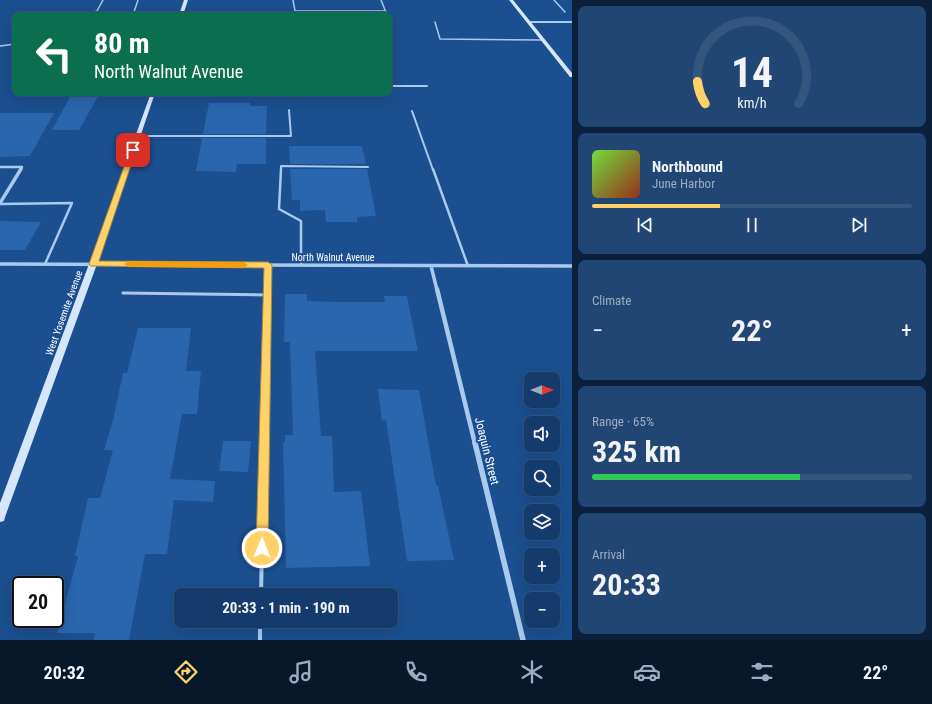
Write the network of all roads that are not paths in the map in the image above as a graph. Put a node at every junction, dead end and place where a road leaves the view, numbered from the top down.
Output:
1 (103, 0) edge
2 (138, 0) edge
3 (186, 0) edge
4 (293, 0) edge
5 (381, 0) edge
6 (511, 0) edge
7 (554, 0) edge
8 (385, 11) joint
9 (97, 12) edge
10 (134, 12) edge
11 (182, 12) edge
12 (565, 12) dead end
13 (435, 22) dead end
14 (529, 22) junction
15 (572, 22) edge
16 (543, 40) junction
17 (12, 44) edge
18 (0, 46) edge
19 (572, 76) edge
20 (392, 86) edge
21 (427, 86) dead end
22 (153, 96) edge
23 (289, 110) dead end
24 (412, 111) dead end
25 (138, 136) junction
26 (0, 167) edge
27 (368, 167) dead end
28 (0, 203) edge
29 (0, 264) edge
30 (45, 264) junction
31 (94, 264) junction
32 (268, 265) junction
33 (301, 265) junction
34 (431, 266) junction
35 (468, 266) junction
36 (572, 266) edge
37 (123, 293) dead end
38 (268, 295) junction
39 (0, 517) edge
40 (261, 588) edge
41 (260, 628) edge
42 (260, 640) edge
43 (524, 640) edge

1 - 9 lane
2 - 10 lane
3 - 11 main road
4 - 8 lane
5 - 8 lane
6 - 14 main road
7 - 12 lane
13 - 16 lane
14 - 15 street
14 - 16 main road
16 - 19 main road
17 - 18 lane
20 - 21 lane
22 - 25 main road, West Yosemite Avenue
23 - 25 lane
24 - 35 lane
25 - 31 main road, West Yosemite Avenue
26 - 28 street
27 - 33 lane
28 - 30 lane
29 - 30 street, North Walnut Avenue
30 - 31 street, North Walnut Avenue
31 - 32 street, North Walnut Avenue
31 - 39 main road, West Yosemite Avenue
32 - 33 street, North Walnut Avenue
32 - 38 lane
33 - 34 street, North Walnut Avenue
34 - 35 street, North Walnut Avenue
34 - 43 street, Joaquin Street
35 - 36 street, North Walnut Avenue
37 - 38 lane
38 - 40 lane
41 - 42 lane

